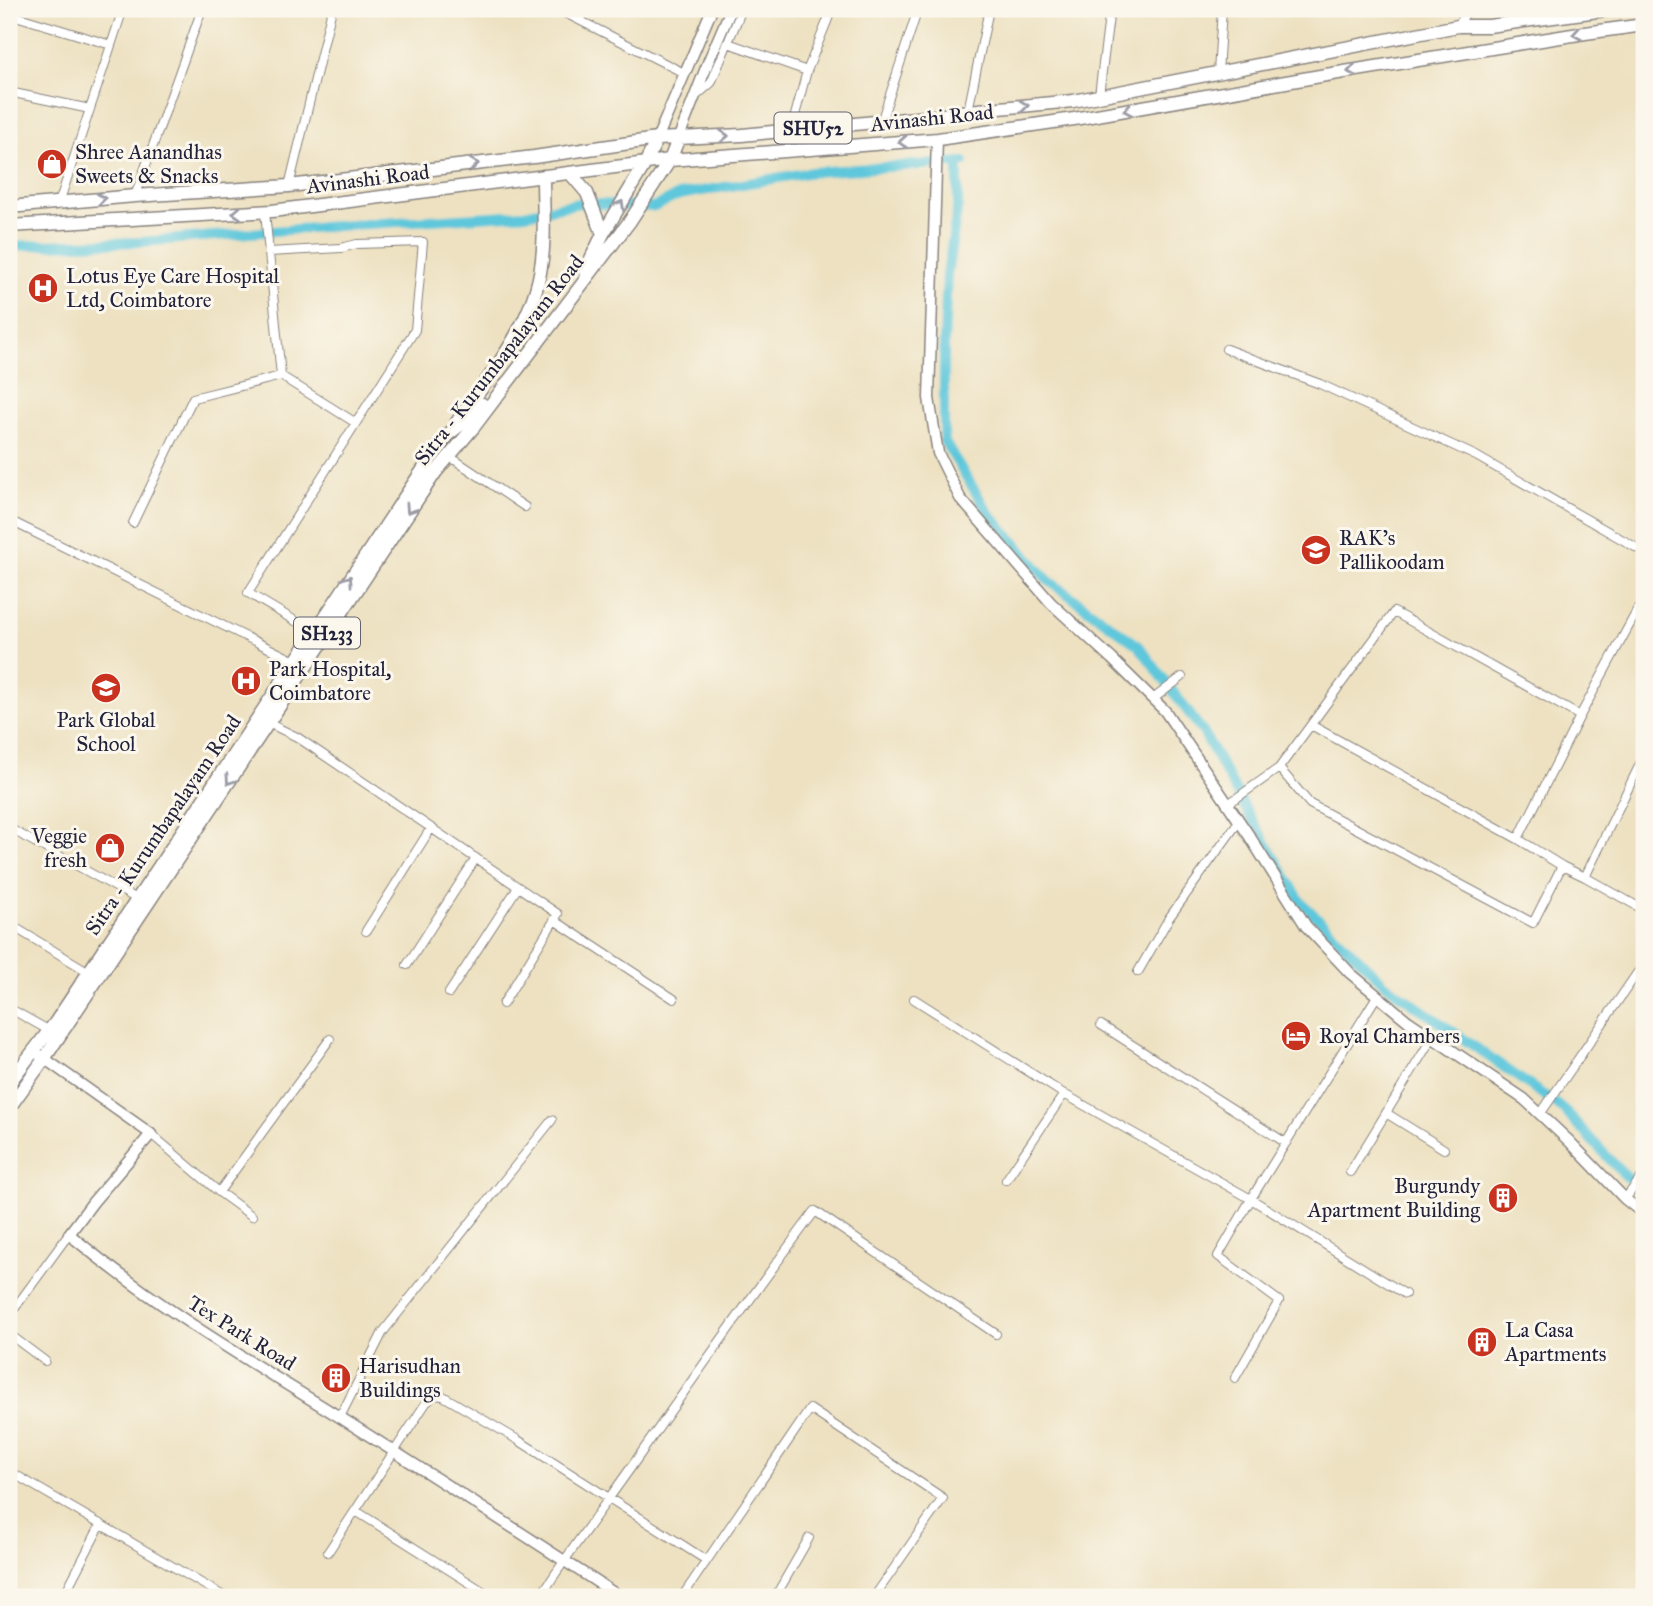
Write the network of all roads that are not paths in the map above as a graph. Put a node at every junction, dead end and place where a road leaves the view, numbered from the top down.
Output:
1 (123, 9) edge
2 (202, 9) edge
3 (332, 9) edge
4 (557, 9) edge
5 (586, 9) edge
6 (712, 9) edge
7 (731, 9) edge
8 (742, 9) edge
9 (819, 9) edge
10 (918, 9) edge
11 (989, 9) edge
12 (1110, 9) edge
13 (1222, 9) edge
14 (1468, 9) edge
15 (1612, 9) edge
16 (831, 11) edge
17 (9, 14) edge
18 (580, 20) junction
19 (1644, 25) edge
20 (1458, 26) junction
21 (728, 43) junction
22 (111, 46) junction
23 (807, 71) junction
24 (684, 73) junction
25 (1219, 73) junction
26 (9, 92) edge
27 (1099, 95) junction
28 (694, 98) junction
29 (90, 109) junction
30 (968, 111) junction
31 (881, 122) junction
32 (791, 130) junction
33 (678, 137) junction
34 (657, 139) junction
35 (937, 139) junction
36 (670, 160) junction
37 (645, 164) junction
38 (570, 173) junction
39 (543, 182) junction
40 (289, 186) junction
41 (270, 187) junction
42 (135, 196) junction
43 (59, 203) junction
44 (9, 207) edge
45 (267, 212) junction
46 (9, 226) edge
47 (606, 230) junction
48 (269, 251) junction
49 (1226, 349) dead end
50 (281, 376) junction
51 (356, 423) junction
52 (444, 439) junction
53 (452, 453) junction
54 (525, 507) dead end
55 (15, 523) dead end
56 (133, 523) dead end
57 (1644, 552) edge
58 (1644, 598) edge
59 (314, 632) junction
60 (295, 661) junction
61 (1179, 680) dead end
62 (1153, 699) junction
63 (1580, 716) junction
64 (263, 720) junction
65 (1311, 724) junction
66 (1644, 756) edge
67 (1279, 768) junction
68 (1230, 804) junction
69 (1239, 821) junction
70 (9, 828) edge
71 (431, 828) junction
72 (1518, 839) junction
73 (476, 858) junction
74 (1562, 866) junction
75 (1585, 877) junction
76 (518, 887) junction
77 (137, 899) junction
78 (1644, 910) edge
79 (554, 920) junction
80 (9, 924) edge
81 (366, 931) dead end
82 (1644, 963) edge
83 (407, 965) dead end
84 (89, 972) junction
85 (1138, 972) dead end
86 (449, 992) dead end
87 (1377, 996) junction
88 (674, 999) dead end
89 (914, 999) dead end
90 (503, 1004) dead end
91 (9, 1008) edge
92 (1101, 1026) dead end
93 (50, 1031) junction
94 (1432, 1038) junction
95 (330, 1040) dead end
96 (39, 1055) junction
97 (9, 1083) edge
98 (1064, 1094) junction
99 (9, 1108) edge
100 (1544, 1110) junction
101 (1386, 1113) junction
102 (552, 1120) dead end
103 (151, 1134) junction
104 (1286, 1143) junction
105 (1444, 1149) dead end
106 (1350, 1172) dead end
107 (1643, 1176) edge
108 (1006, 1180) dead end
109 (219, 1192) junction
110 (1628, 1196) junction
111 (1251, 1199) junction
112 (1644, 1214) edge
113 (251, 1216) dead end
114 (69, 1234) junction
115 (1405, 1294) dead end
116 (9, 1316) edge
117 (9, 1334) edge
118 (996, 1334) dead end
119 (45, 1361) dead end
120 (1235, 1378) dead end
121 (340, 1417) junction
122 (395, 1452) junction
123 (9, 1471) edge
124 (609, 1499) junction
125 (356, 1511) junction
126 (101, 1524) junction
127 (809, 1538) dead end
128 (328, 1552) dead end
129 (706, 1560) junction
130 (564, 1561) junction
131 (776, 1595) edge
132 (63, 1597) edge
133 (225, 1597) edge
134 (492, 1597) edge
135 (540, 1597) edge
136 (620, 1597) edge
137 (682, 1597) edge
138 (789, 1597) edge
139 (874, 1597) edge

1 - 22 street
2 - 42 street
3 - 40 street
4 - 18 street
5 - 18 street
6 - 24 street
7 - 28 street
8 - 21 street
9 - 16 street
10 - 31 street
11 - 30 street
12 - 27 street
13 - 25 street
14 - 20 street
15 - 20 main road, Avinashi Road / SHU52
16 - 23 street
17 - 22 street
18 - 24 street
19 -> 35 main road, Avinashi Road / SHU52
20 - 25 main road, Avinashi Road / SHU52
21 - 23 street
21 - 28 street
22 - 29 street
23 - 32 street
24 - 34 street
25 - 27 main road, Avinashi Road / SHU52
26 - 29 street
30 -> 27 main road, Avinashi Road / SHU52
28 - 33 street
29 - 43 street
30 - 31 main road, Avinashi Road / SHU52
31 - 32 main road, Avinashi Road / SHU52
33 -> 32 main road, Avinashi Road / SHU52
33 - 34 main road, Avinashi Road / SHU52
33 - 36 main road, Sitra - Kurumbapalayam Road / SH233
34 - 37 main road, Sitra - Kurumbapalayam Road / SH233
40 -> 34 main road, Avinashi Road / SHU52
35 -> 36 main road, Avinashi Road / SHU52
35 - 62 street
36 - 37 main road, Avinashi Road / SHU52
36 - 53 main road, Sitra - Kurumbapalayam Road / SH233
37 - 38 main road, Avinashi Road / SHU52
47 -> 37 main road, Sitra - Kurumbapalayam Road / SH233
38 - 39 main road, Avinashi Road / SHU52
38 - 47 main road
39 - 45 main road, Avinashi Road / SHU52
39 - 52 main road
40 - 41 main road, Avinashi Road / SHU52
41 - 42 main road, Avinashi Road / SHU52
41 - 45 main road
43 -> 42 main road, Avinashi Road / SHU52
43 - 44 main road, Avinashi Road / SHU52
45 -> 46 main road, Avinashi Road / SHU52
45 - 48 street
47 - 52 main road, Sitra - Kurumbapalayam Road / SH233
48 - 50 street
48 - 51 street
49 - 57 street
50 - 51 street
50 - 56 street
51 - 59 street
52 - 53 main road
59 -> 52 main road, Sitra - Kurumbapalayam Road / SH233
53 - 54 street
53 -> 64 main road, Sitra - Kurumbapalayam Road / SH233
55 - 60 street
58 - 63 street
59 - 60 main road, Sitra - Kurumbapalayam Road / SH233
60 - 64 main road, Sitra - Kurumbapalayam Road / SH233
61 - 62 street
62 - 68 street
63 - 65 street
63 - 72 street
64 - 71 street
64 - 77 main road, Sitra - Kurumbapalayam Road / SH233
64 -> 96 main road, Sitra - Kurumbapalayam Road / SH233
65 - 67 street
65 - 72 street
66 - 75 street
67 - 68 street
67 - 74 street
68 - 69 street
69 - 85 street
69 - 87 street
70 - 77 street
71 - 73 street
71 - 81 street
72 - 74 street
73 - 76 street
73 - 83 street
74 - 75 street
75 - 78 street
76 - 79 street
76 - 86 street
77 - 84 main road, Sitra - Kurumbapalayam Road / SH233
79 - 88 street
79 - 90 street
80 - 84 street
82 - 100 street
84 - 93 main road, Sitra - Kurumbapalayam Road / SH233
87 - 94 street
87 - 104 street
89 - 98 street
91 - 93 street
92 - 104 street
93 - 96 main road, Sitra - Kurumbapalayam Road / SH233
94 - 100 street
94 - 101 street
95 - 109 street
96 - 97 main road, Sitra - Kurumbapalayam Road / SH233
96 - 99 main road
96 - 103 street
98 - 108 street
98 - 111 street
100 - 110 street
101 - 105 street
101 - 106 street
102 - 121 street
103 - 109 street
103 - 114 street
104 - 111 street
107 - 110 street
109 - 113 street
110 - 112 street
111 - 115 street
111 - 120 street
114 - 116 street
114 - 121 street, Tex Park Road
117 - 119 street
118 - 124 street
121 - 122 street, Tex Park Road
122 - 124 street
122 - 125 street
122 - 130 street, Tex Park Road
123 - 126 street
124 - 129 street
124 - 130 street
125 - 128 street
125 - 134 street
126 - 132 street
126 - 133 street
127 - 131 street
129 - 137 street
129 - 139 street
130 - 135 street
130 - 136 street, Tex Park Road
131 - 138 street

